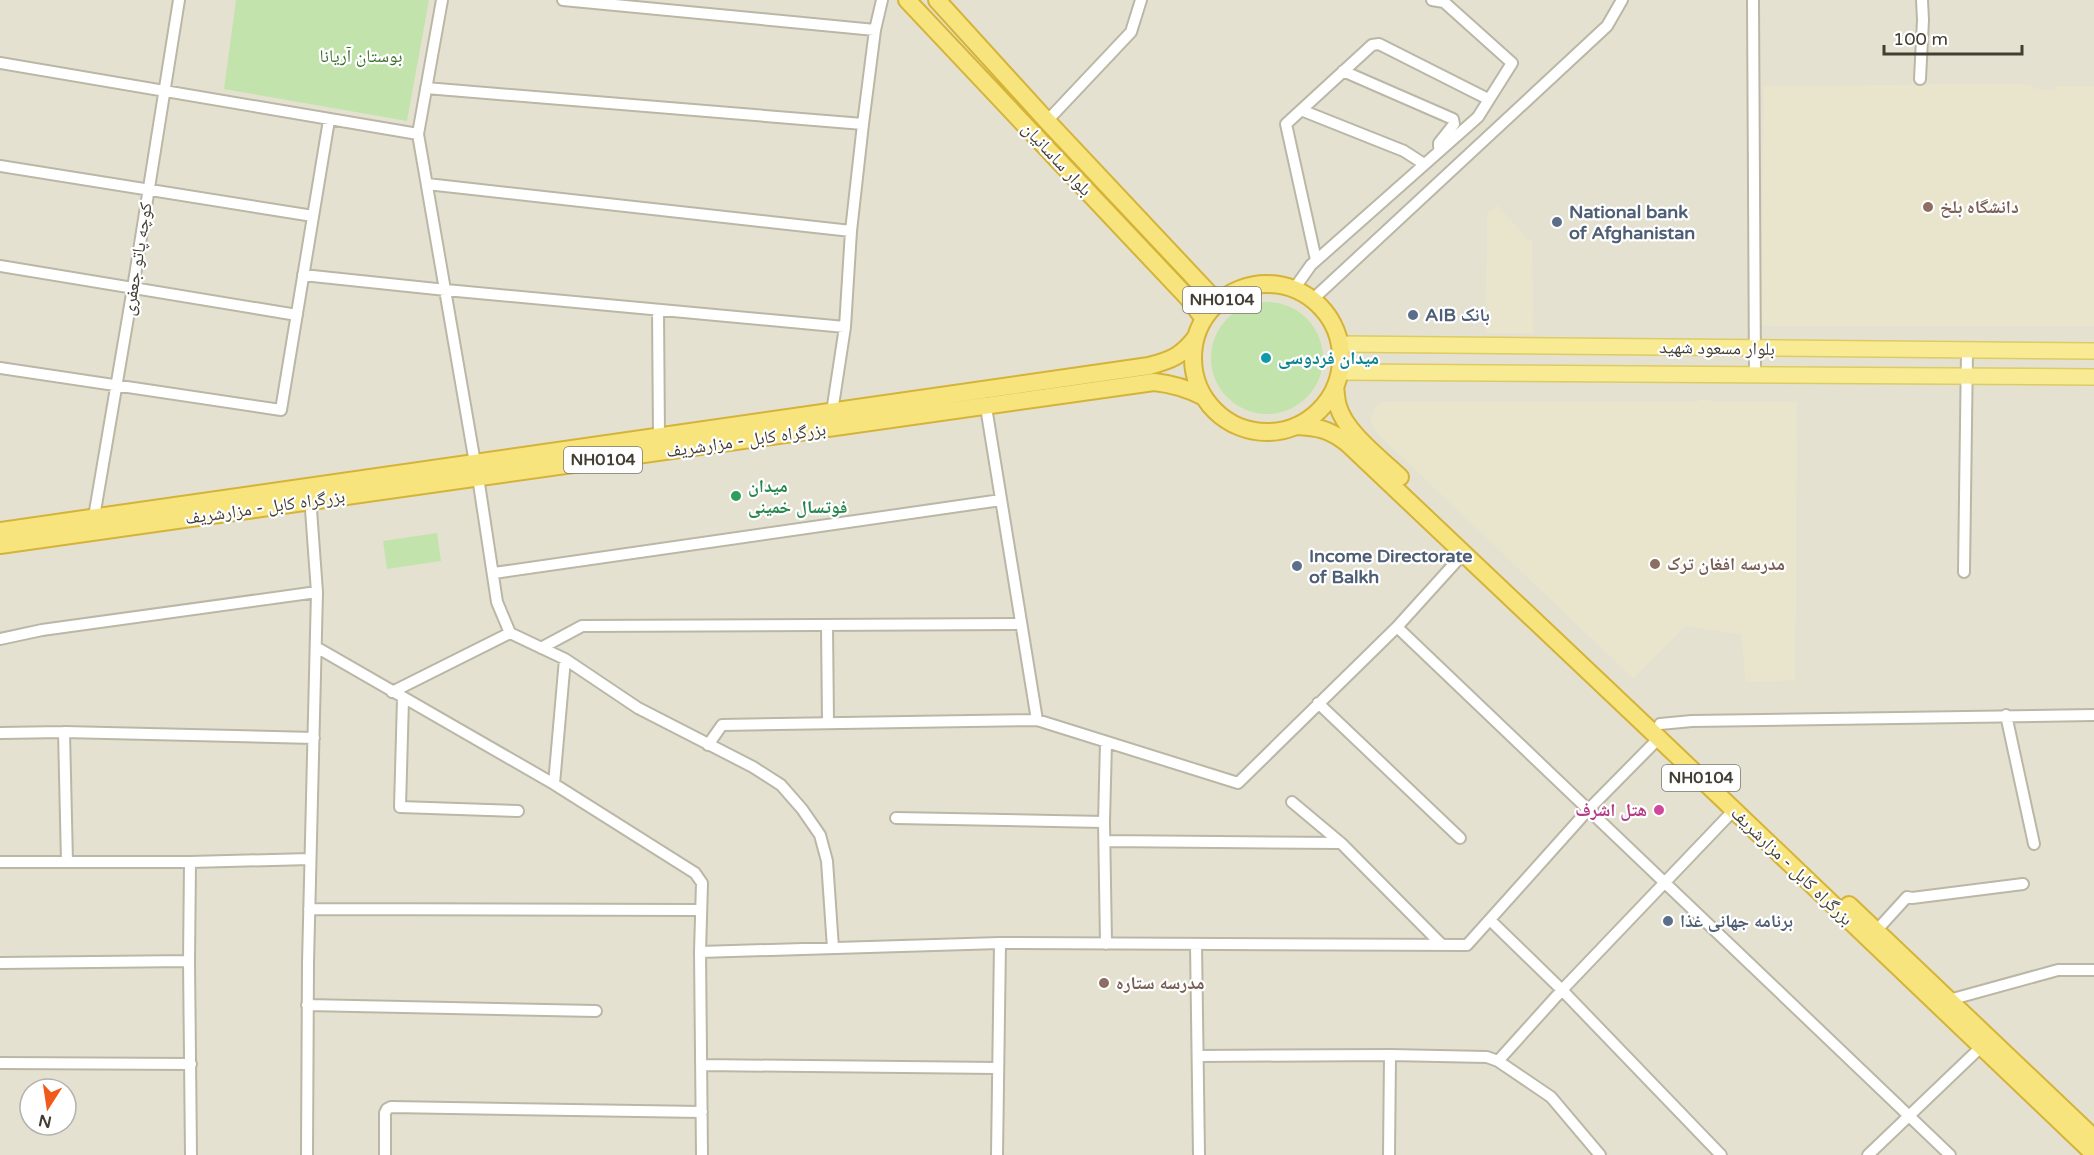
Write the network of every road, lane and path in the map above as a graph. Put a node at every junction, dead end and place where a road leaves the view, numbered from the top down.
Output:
1 (179, 0) edge
2 (442, 0) edge
3 (563, 0) edge
4 (882, 0) edge
5 (907, 0) edge
6 (937, 0) edge
7 (1141, 0) edge
8 (1432, 0) edge
9 (1622, 0) edge
10 (1753, 0) edge
11 (1922, 0) edge
12 (875, 30) junction
13 (0, 63) edge
14 (1343, 71) junction
15 (1920, 79) dead end
16 (426, 88) junction
17 (165, 92) junction
18 (1488, 99) junction
19 (1301, 110) junction
20 (329, 120) junction
21 (1047, 121) junction
22 (863, 124) junction
23 (418, 134) junction
24 (1438, 152) junction
25 (1424, 164) junction
26 (0, 166) edge
27 (427, 184) junction
28 (148, 190) junction
29 (313, 216) junction
30 (851, 231) junction
31 (1316, 260) junction
32 (0, 266) edge
33 (303, 275) junction
34 (133, 288) junction
35 (1294, 289) junction
36 (446, 290) junction
37 (1312, 300) junction
38 (1218, 303) junction
39 (658, 310) junction
40 (297, 315) junction
41 (1204, 319) junction
42 (844, 327) junction
43 (1196, 338) junction
44 (1340, 344) junction
45 (1755, 349) junction
46 (1967, 350) junction
47 (2094, 351) edge
48 (0, 368) edge
49 (1755, 376) junction
50 (1966, 377) junction
51 (2094, 377) edge
52 (1338, 379) junction
53 (117, 386) junction
54 (1204, 397) junction
55 (986, 407) junction
56 (832, 412) junction
57 (1296, 426) junction
58 (659, 437) junction
59 (476, 470) junction
60 (1404, 489) junction
61 (310, 493) junction
62 (1001, 500) junction
63 (94, 517) junction
64 (0, 531) edge
65 (0, 545) edge
66 (1464, 553) junction
67 (1964, 572) dead end
68 (494, 573) junction
69 (318, 592) junction
70 (1021, 624) junction
71 (827, 625) junction
72 (1397, 627) junction
73 (510, 633) junction
74 (0, 639) edge
75 (316, 647) junction
76 (541, 648) junction
77 (565, 659) junction
78 (392, 692) junction
79 (404, 699) junction
80 (1318, 703) junction
81 (2006, 715) junction
82 (2094, 715) edge
83 (1036, 720) junction
84 (828, 723) junction
85 (1660, 731) junction
86 (64, 732) junction
87 (0, 733) edge
88 (314, 738) junction
89 (1106, 742) junction
90 (708, 745) junction
91 (555, 784) junction
92 (1292, 802) dead end
93 (1588, 810) junction
94 (1734, 810) junction
95 (518, 811) dead end
96 (896, 818) dead end
97 (1104, 822) junction
98 (1460, 838) dead end
99 (1106, 841) junction
100 (1341, 843) junction
101 (2034, 844) dead end
102 (310, 859) junction
103 (0, 862) edge
104 (67, 862) junction
105 (190, 862) junction
106 (1666, 882) junction
107 (2023, 884) dead end
108 (309, 909) junction
109 (700, 910) junction
110 (1491, 921) junction
111 (1876, 931) junction
112 (1000, 944) junction
113 (1106, 944) junction
114 (1196, 944) junction
115 (1442, 945) junction
116 (833, 948) junction
117 (700, 952) junction
118 (189, 961) junction
119 (0, 963) edge
120 (2094, 970) edge
121 (1562, 990) junction
122 (1949, 1000) junction
123 (307, 1005) junction
124 (596, 1011) dead end
125 (1981, 1047) junction
126 (1390, 1054) junction
127 (1198, 1056) junction
128 (1498, 1061) junction
129 (0, 1063) edge
130 (191, 1064) junction
131 (702, 1065) junction
132 (998, 1068) junction
133 (702, 1112) junction
134 (1909, 1115) junction
135 (2094, 1138) edge
136 (2094, 1154) edge
137 (191, 1155) edge
138 (307, 1155) edge
139 (385, 1155) edge
140 (702, 1155) edge
141 (997, 1155) edge
142 (1199, 1155) edge
143 (1389, 1155) edge
144 (1600, 1155) edge
145 (1721, 1155) edge
146 (1868, 1155) edge
147 (1950, 1155) edge

1 - 17 street, کوچه پاتو جعفری
2 - 16 street
3 - 12 street
4 - 12 street
5 - 41 highway, بلوار ساسانیان
6 - 21 highway, بلوار ساسانیان
7 - 21 street
8 - 18 street
9 - 37 street
10 - 45 street
11 - 15 street
12 - 22 street
13 - 17 street
14 - 18 street
14 - 19 street
14 - 24 street
16 - 22 street
16 - 23 street
17 - 20 street
17 - 28 street, کوچه پاتو جعفری
18 - 24 street
19 - 25 street
19 - 31 street
20 - 23 street
20 - 29 street
21 - 38 highway, بلوار ساسانیان
22 - 30 street
23 - 27 street
24 - 25 street
25 - 31 street
26 - 28 street
27 - 30 street
27 - 36 street
28 - 29 street
28 - 34 street, کوچه پاتو جعفری
29 - 33 street
30 - 42 street
31 - 35 street
32 - 34 street
33 - 36 street
33 - 40 street
34 - 40 street
34 - 53 street, کوچه پاتو جعفری
35 - 37 highway, NH0104
35 - 38 highway, NH0104
36 - 39 street
36 - 59 street
37 - 44 highway, NH0104
38 - 41 highway, NH0104
39 - 42 street
39 - 58 street
40 - 53 street
41 - 43 highway, NH0104
42 - 56 street
43 - 54 highway, NH0104
43 - 56 highway, بزرگراه کابل - مزارشریف / NH0104
44 - 45 main road, بلوار مسعود شهید
44 - 52 highway, NH0104
45 - 46 main road, بلوار مسعود شهید
45 - 49 street
46 - 47 main road, بلوار مسعود شهید
46 - 50 street
48 - 53 street
49 - 50 main road, بلوار مسعود شهید
49 - 52 main road, بلوار مسعود شهید
50 - 51 main road, بلوار مسعود شهید
50 - 67 street
52 - 57 highway, NH0104
52 - 60 highway, بزرگراه کابل - مزارشریف / NH0104
53 - 63 street, کوچه پاتو جعفری
54 - 55 highway, بزرگراه کابل - مزارشریف / NH0104
54 - 57 highway, NH0104
55 - 59 highway, بزرگراه کابل - مزارشریف / NH0104
55 - 62 street
56 - 58 highway, بزرگراه کابل - مزارشریف / NH0104
57 - 60 highway, بزرگراه کابل - مزارشریف / NH0104
58 - 59 highway, بزرگراه کابل - مزارشریف / NH0104
59 - 61 highway, بزرگراه کابل - مزارشریف / NH0104
59 - 68 street
60 - 66 highway, بزرگراه کابل - مزارشریف / NH0104
60 - 85 highway, بزرگراه کابل - مزارشریف / NH0104
61 - 63 highway, بزرگراه کابل - مزارشریف / NH0104
61 - 65 highway, بزرگراه کابل - مزارشریف / NH0104
61 - 69 street
62 - 68 street
62 - 70 street
63 - 64 highway, بزرگراه کابل - مزارشریف / NH0104
66 - 72 street
66 - 85 highway, بزرگراه کابل - مزارشریف / NH0104
68 - 73 street
69 - 74 street
69 - 75 street
70 - 71 street
70 - 83 street
71 - 76 street
71 - 84 street
72 - 80 street
72 - 93 street
73 - 76 street
73 - 78 street
75 - 78 street
75 - 88 street
76 - 77 street
77 - 90 street
77 - 91 street
78 - 79 street
79 - 91 street
79 - 95 street
80 - 89 street
80 - 98 street
81 - 82 street
81 - 85 street
81 - 101 street
83 - 84 street
83 - 89 street
84 - 90 street
85 - 93 street
85 - 94 highway, بزرگراه کابل - مزارشریف / NH0104
85 - 111 highway, بزرگراه کابل - مزارشریف / NH0104
86 - 87 street
86 - 88 street
86 - 104 street
88 - 102 street
89 - 97 street
90 - 116 street
91 - 109 street
92 - 100 street
93 - 106 street
93 - 110 street
94 - 106 street
94 - 125 highway, بزرگراه کابل - مزارشریف / NH0104
96 - 97 street
97 - 99 street
99 - 100 street
99 - 113 street
100 - 115 street
102 - 105 street
102 - 108 street
103 - 104 street
104 - 105 street
105 - 118 street
106 - 121 street
106 - 134 street
107 - 111 street
108 - 109 street
108 - 123 street
109 - 117 street
110 - 115 street
110 - 121 street
111 - 122 highway, بزرگراه کابل - مزارشریف / NH0104
112 - 113 street
112 - 116 street
112 - 132 street
113 - 114 street
114 - 115 street
114 - 127 street
116 - 117 street
117 - 131 street
118 - 119 street
118 - 130 street
120 - 122 street
121 - 128 street
121 - 145 street
122 - 135 highway, بزرگراه کابل - مزارشریف / NH0104
123 - 124 street
123 - 138 street
125 - 134 street
125 - 136 highway, بزرگراه کابل - مزارشریف / NH0104
126 - 127 street
126 - 128 street
126 - 143 street
127 - 142 street
128 - 144 street
129 - 130 street
130 - 137 street
131 - 132 street
131 - 133 street
132 - 141 street
133 - 139 street
133 - 140 street
134 - 146 street
134 - 147 street

